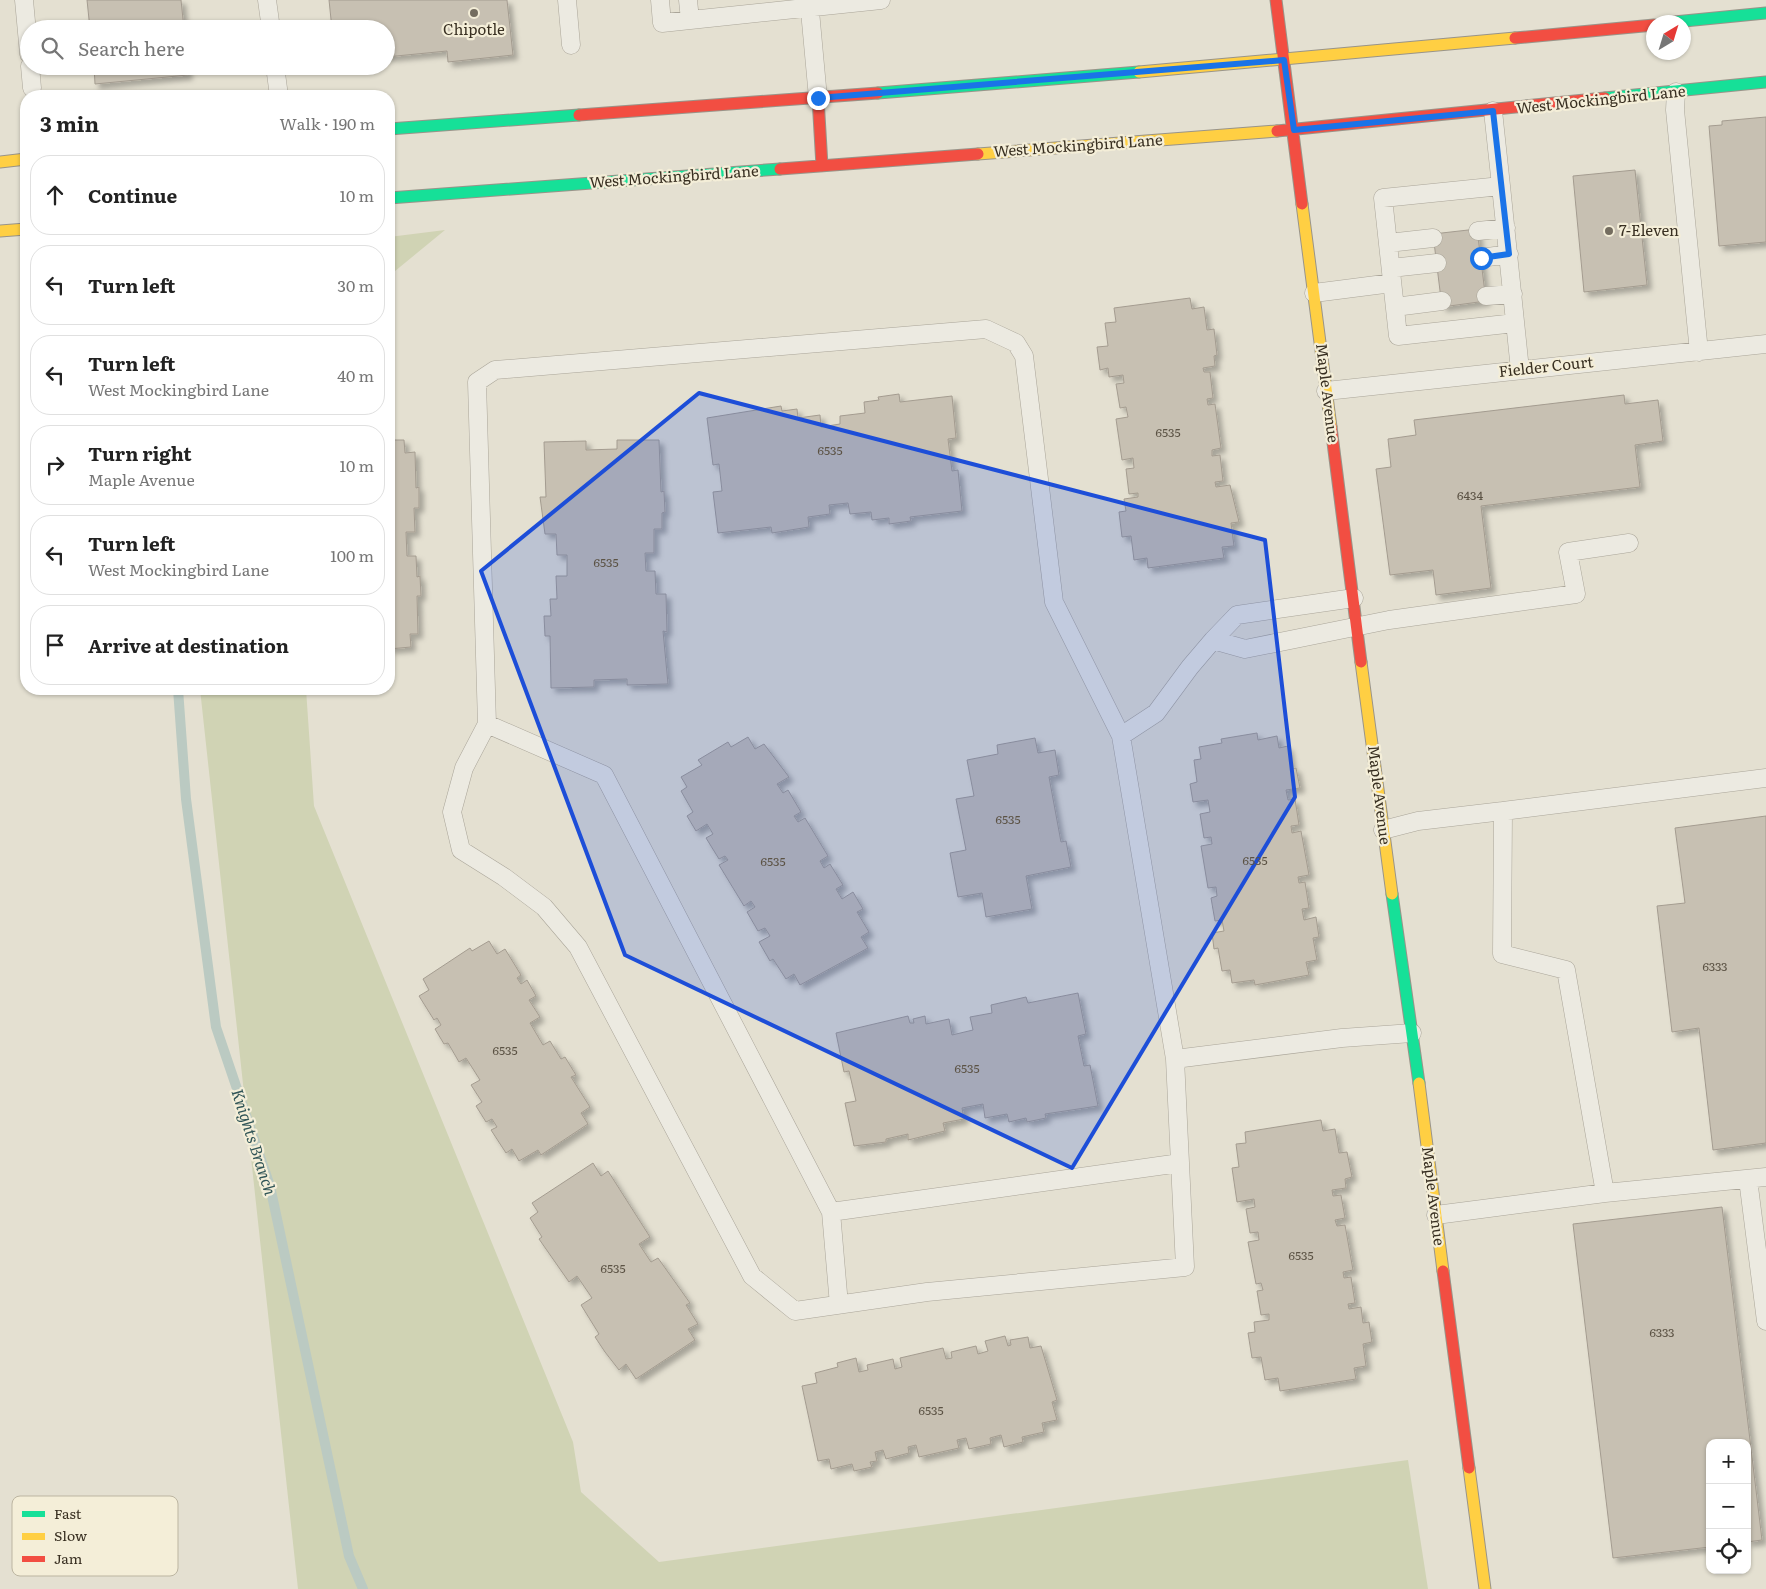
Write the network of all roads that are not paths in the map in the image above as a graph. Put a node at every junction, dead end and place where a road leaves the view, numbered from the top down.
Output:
1 (24, 0) edge
2 (267, 0) edge
3 (567, 0) edge
4 (660, 0) edge
5 (688, 0) edge
6 (881, 0) edge
7 (1276, 0) edge
8 (809, 3) edge
9 (1766, 13) edge
10 (26, 20) edge
11 (270, 20) edge
12 (690, 20) junction
13 (1691, 20) edge
14 (1646, 25) edge
15 (571, 45) dead end
16 (1284, 60) junction
17 (31, 75) edge
18 (276, 75) edge
19 (1766, 82) edge
20 (32, 88) dead end
21 (278, 90) edge
22 (1676, 92) junction
23 (818, 98) junction
24 (1493, 111) junction
25 (395, 129) edge
26 (1294, 130) junction
27 (20, 160) edge
28 (0, 162) edge
29 (822, 166) junction
30 (1501, 186) junction
31 (395, 198) edge
32 (1506, 228) junction
33 (20, 229) edge
34 (0, 231) edge
35 (1478, 231) dead end
36 (1433, 238) dead end
37 (1388, 243) junction
38 (1509, 254) junction
39 (1481, 258) dead end
40 (1437, 263) dead end
41 (1391, 276) junction
42 (1314, 293) junction
43 (1513, 294) junction
44 (1486, 296) dead end
45 (1442, 301) dead end
46 (1395, 307) junction
47 (1516, 322) junction
48 (1766, 344) edge
49 (1699, 352) junction
50 (1520, 370) junction
51 (1326, 391) junction
52 (1629, 543) dead end
53 (1354, 598) junction
54 (1358, 625) junction
55 (1213, 640) junction
56 (487, 724) junction
57 (1121, 736) junction
58 (1766, 778) edge
59 (1503, 812) junction
60 (1383, 830) junction
61 (1412, 1033) junction
62 (1175, 1059) junction
63 (1180, 1163) junction
64 (1766, 1177) edge
65 (1748, 1179) junction
66 (1605, 1193) junction
67 (831, 1212) junction
68 (1436, 1214) junction
69 (839, 1305) junction
70 (1766, 1321) edge
71 (1485, 1589) edge

1 - 10 lane
2 - 11 lane
3 - 15 lane
4 - 12 lane
5 - 12 lane
6 - 8 lane
7 - 16 main road, Maple Avenue
8 - 12 lane
8 - 23 lane
9 - 13 main road
14 - 16 main road
16 - 23 main road
16 - 26 main road, Maple Avenue
17 - 20 lane
18 - 21 lane
19 - 22 main road, West Mockingbird Lane
22 - 24 main road, West Mockingbird Lane
22 - 49 lane
23 - 25 main road
23 - 29 main road
24 - 26 main road, West Mockingbird Lane
24 - 30 lane
26 - 29 main road, West Mockingbird Lane
26 - 42 main road, Maple Avenue
27 - 28 main road
29 - 31 main road, West Mockingbird Lane
30 - 32 lane
30 - 37 lane
32 - 35 lane
32 - 38 lane
33 - 34 main road
36 - 37 lane
37 - 41 lane
38 - 39 lane
38 - 43 lane
40 - 41 lane
41 - 42 lane
41 - 46 lane
42 - 51 main road, Maple Avenue
43 - 44 lane
43 - 47 lane
45 - 46 lane
46 - 47 lane
47 - 50 lane
48 - 49 lane, Fielder Court
49 - 50 lane, Fielder Court
50 - 51 lane, Fielder Court
51 - 53 main road, Maple Avenue
52 - 54 lane
53 - 54 main road, Maple Avenue
53 - 55 lane
54 - 55 lane
54 - 60 main road, Maple Avenue
55 - 57 lane
56 - 57 lane
56 - 67 lane
56 - 69 lane
57 - 62 lane
58 - 59 lane
59 - 60 lane
59 - 66 lane
60 - 61 main road, Maple Avenue
61 - 62 lane
61 - 68 main road, Maple Avenue
62 - 63 lane
63 - 67 lane
63 - 69 lane
64 - 65 lane
65 - 66 lane
65 - 70 lane
66 - 68 lane
67 - 69 lane
68 - 71 main road, Maple Avenue

